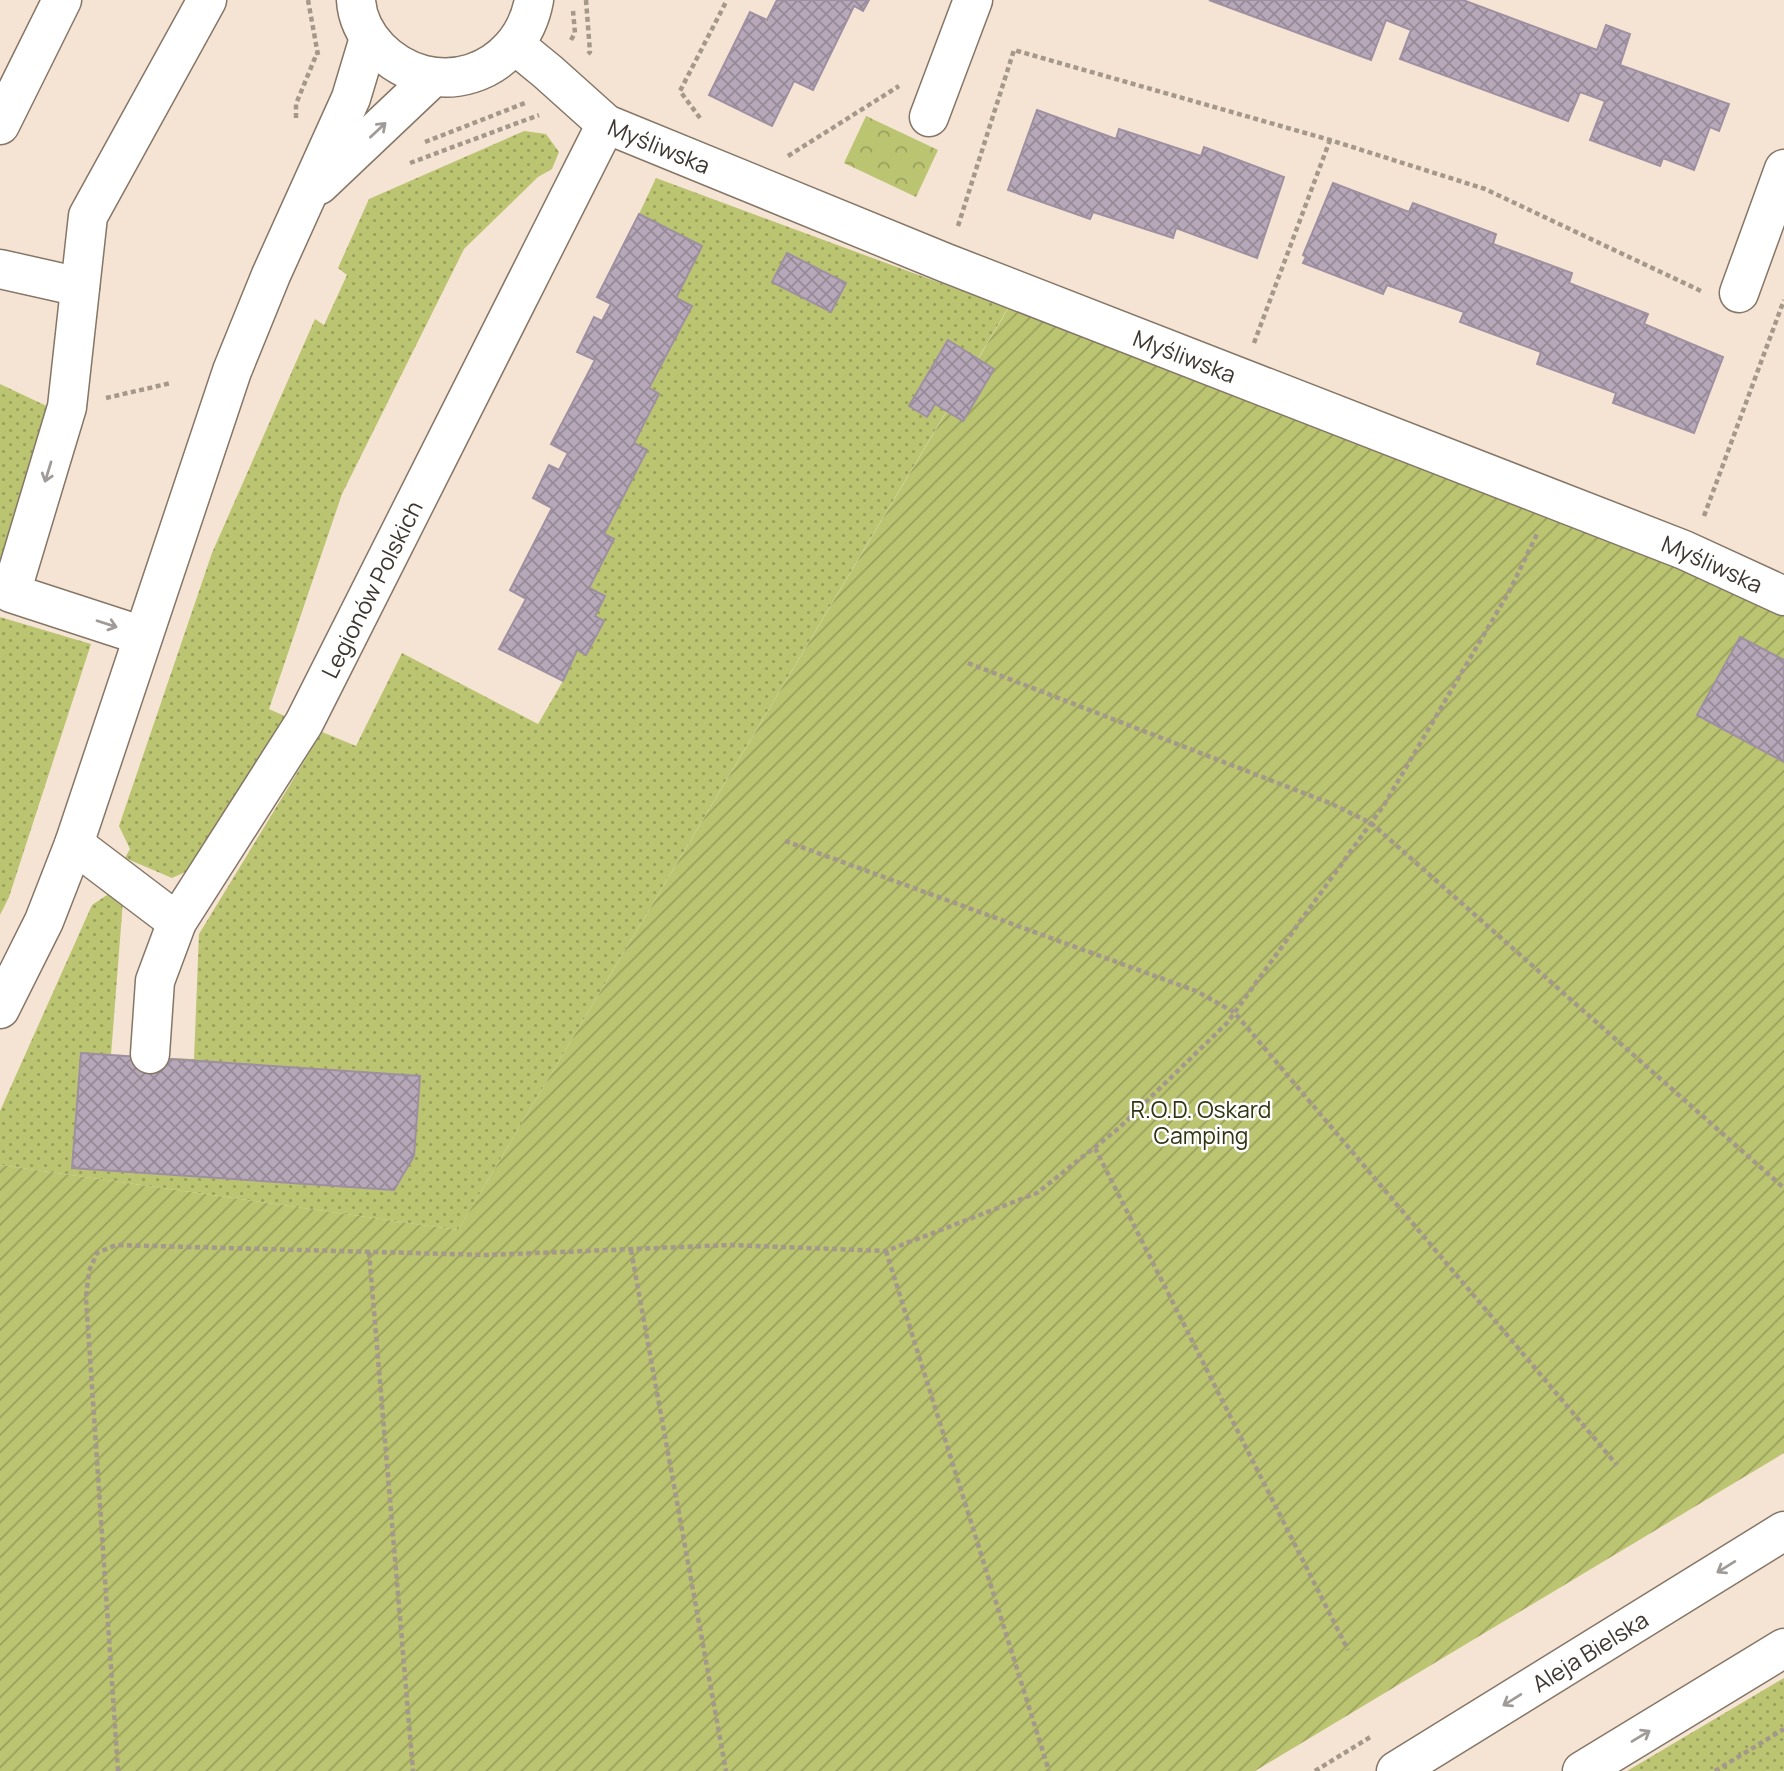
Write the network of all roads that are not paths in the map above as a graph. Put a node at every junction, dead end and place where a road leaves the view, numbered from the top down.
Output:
1 (62, 0) edge
2 (206, 0) edge
3 (356, 0) edge
4 (973, 0) edge
5 (527, 21) edge
6 (369, 38) junction
7 (433, 77) junction
8 (598, 117) junction
9 (929, 117) dead end
10 (0, 125) edge
11 (1784, 169) edge
12 (310, 193) junction
13 (0, 269) edge
14 (80, 287) junction
15 (1738, 303) road end
16 (1784, 596) edge
17 (143, 636) junction
18 (74, 844) junction
19 (177, 922) junction
20 (0, 1009) edge
21 (150, 1054) dead end
22 (1784, 1531) edge
23 (1784, 1648) edge
24 (1396, 1771) edge
25 (1582, 1771) edge

1 - 10 street
2 - 14 street
3 - 6 street
4 - 9 street
5 - 7 street
5 - 8 street, Myśliwska
6 - 7 street
6 - 12 street
12 -> 7 street
8 - 16 street, Myśliwska
8 - 19 street, Legionów Polskich
11 - 15 street
12 - 17 street
13 - 14 street
14 -> 17 street
17 - 18 street
18 - 19 street
18 - 20 street
19 - 21 street, Legionów Polskich
22 -> 24 street, Aleja Bielska
25 -> 23 street

